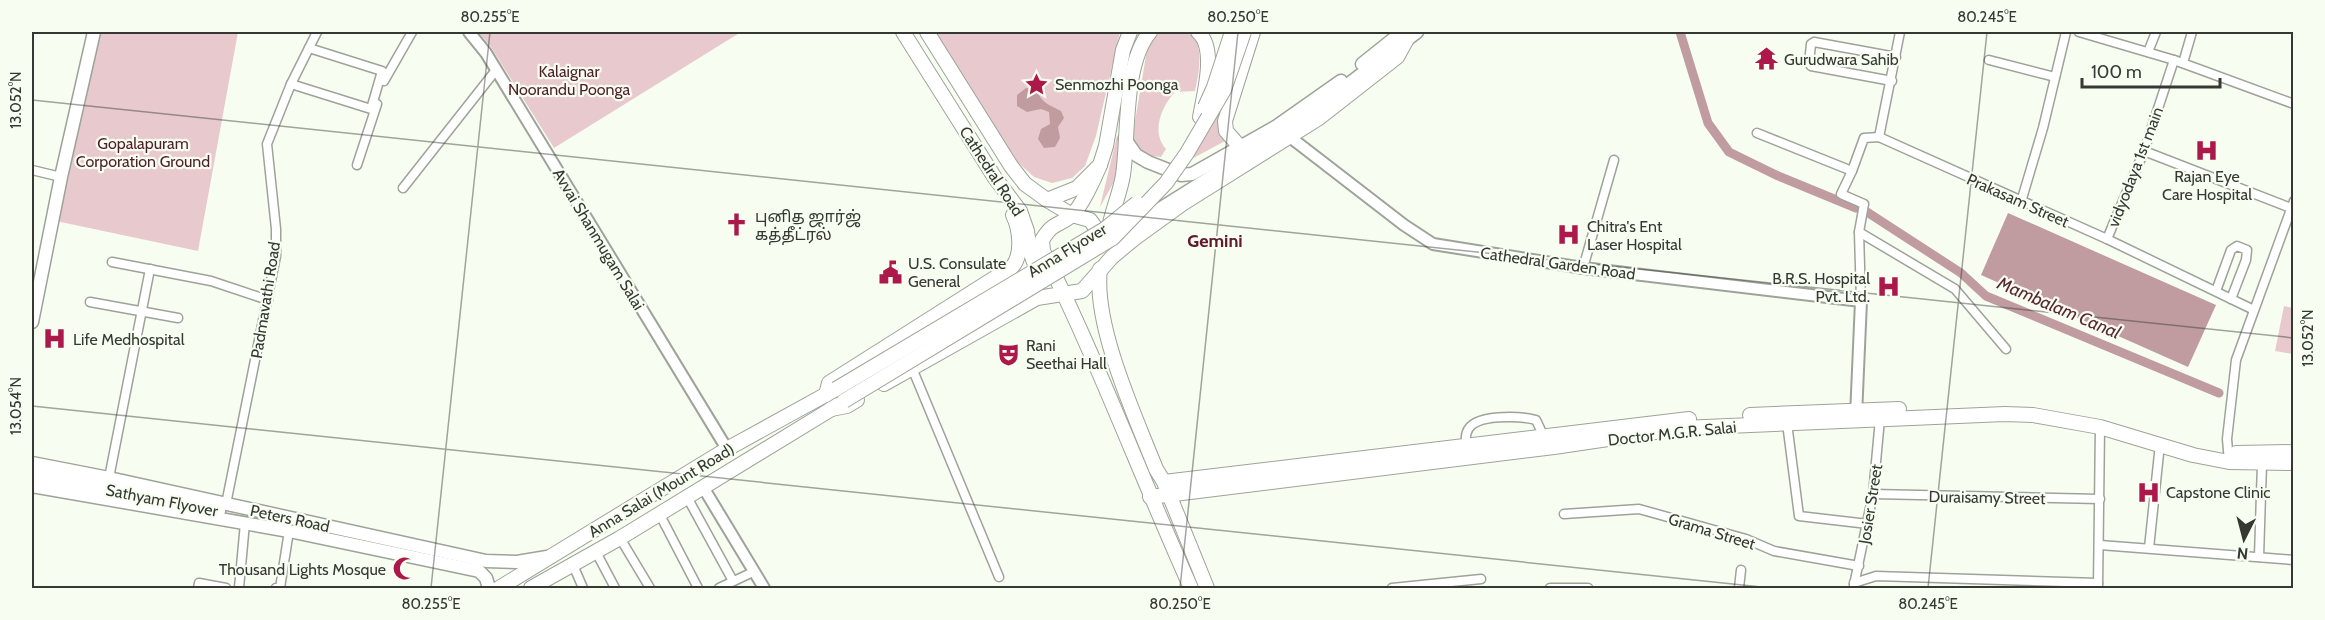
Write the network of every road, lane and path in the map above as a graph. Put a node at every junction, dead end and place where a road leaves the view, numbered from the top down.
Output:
1 (94, 32) edge
2 (317, 32) edge
3 (412, 32) edge
4 (469, 32) edge
5 (903, 32) edge
6 (927, 32) edge
7 (1130, 32) edge
8 (1150, 32) edge
9 (1198, 32) edge
10 (1233, 32) edge
11 (1900, 32) edge
12 (2066, 32) edge
13 (2079, 32) edge
14 (2156, 32) edge
15 (2189, 32) edge
16 (1408, 34) edge
17 (1248, 35) edge
18 (309, 48) junction
19 (2148, 52) junction
20 (1896, 57) junction
21 (1989, 60) dead end
22 (2178, 62) junction
23 (496, 70) junction
24 (2055, 77) junction
25 (1892, 81) junction
26 (291, 84) junction
27 (2294, 104) edge
28 (1200, 117) junction
29 (1757, 133) dead end
30 (1290, 137) junction
31 (1125, 138) junction
32 (1879, 138) junction
33 (1240, 147) junction
34 (2144, 151) junction
35 (1614, 160) dead end
36 (357, 165) dead end
37 (1100, 165) junction
38 (32, 170) edge
39 (1852, 171) junction
40 (61, 177) junction
41 (995, 178) junction
42 (403, 188) dead end
43 (1047, 200) junction
44 (2021, 202) junction
45 (2292, 205) edge
46 (1072, 215) junction
47 (1859, 232) junction
48 (2107, 239) junction
49 (1110, 240) junction
50 (112, 262) dead end
51 (1017, 262) junction
52 (1583, 268) junction
53 (150, 269) junction
54 (1100, 272) junction
55 (2216, 291) junction
56 (1064, 294) junction
57 (1042, 297) junction
58 (2231, 299) junction
59 (268, 300) junction
60 (1861, 301) junction
61 (90, 302) dead end
62 (1071, 309) junction
63 (2254, 310) junction
64 (142, 311) junction
65 (178, 318) dead end
66 (32, 322) edge
67 (2006, 349) dead end
68 (912, 368) junction
69 (834, 399) junction
70 (1856, 414) junction
71 (1880, 419) junction
72 (1787, 423) junction
73 (2100, 427) junction
74 (1544, 437) junction
75 (2160, 444) junction
76 (1466, 447) junction
77 (727, 449) junction
78 (2294, 452) edge
79 (2199, 453) junction
80 (2229, 457) junction
81 (32, 463) edge
82 (2262, 463) junction
83 (2294, 463) edge
84 (32, 474) edge
85 (110, 478) junction
86 (32, 486) edge
87 (703, 487) junction
88 (1166, 488) junction
89 (1874, 494) junction
90 (687, 497) junction
91 (1150, 497) junction
92 (2100, 499) junction
93 (226, 504) junction
94 (659, 513) junction
95 (1564, 514) dead end
96 (245, 523) junction
97 (1868, 524) junction
98 (289, 531) junction
99 (331, 533) junction
100 (620, 538) junction
101 (2100, 545) junction
102 (2149, 548) junction
103 (411, 550) junction
104 (596, 552) junction
105 (548, 557) junction
106 (2259, 557) junction
107 (2294, 560) edge
108 (573, 565) junction
109 (1859, 566) junction
110 (1741, 570) dead end
111 (753, 573) junction
112 (999, 577) dead end
113 (1481, 579) dead end
114 (733, 581) junction
115 (1853, 586) edge
116 (2098, 586) edge
117 (534, 587) edge
118 (198, 588) edge
119 (226, 588) edge
120 (238, 588) edge
121 (276, 588) edge
122 (489, 588) edge
123 (499, 588) edge
124 (583, 588) edge
125 (615, 588) edge
126 (650, 588) edge
127 (698, 588) edge
128 (719, 588) edge
129 (764, 588) edge
130 (1191, 588) edge
131 (1207, 588) edge
132 (1392, 588) edge
133 (1550, 588) edge
134 (1588, 588) edge
135 (1738, 588) edge

1 - 40 main road
2 - 18 street, Padmavathi Road
3 - 36 street
4 - 23 street, Avvai Shanmugam Salai
5 - 41 main road, Cathedral Road
6 - 43 main road, Cathedral Road
7 - 37 main road
8 - 31 main road
9 - 28 main road
10 - 17 main road
10 - 28 main road, Anna Flyover, bridge
11 - 20 street
12 - 24 street
13 - 19 street
14 - 19 street
15 - 22 street, vidyodaya 1st main
16 - 30 main road
16 - 33 main road
16 - 49 main road, Anna Flyover, bridge
17 - 33 main road
17 - 49 main road, Anna Flyover, bridge
18 - 26 street, Padmavathi Road
18 - 26 street
19 - 22 street
20 - 25 street
20 - 25 street
21 - 24 street
22 - 27 street
22 - 34 street, vidyodaya 1st main
23 - 42 street
23 - 77 street, Avvai Shanmugam Salai
24 - 44 street
25 - 32 street
26 - 59 street, Padmavathi Road
28 - 69 main road, Anna Flyover, bridge
29 - 39 street
30 - 52 street, Cathedral Garden Road
30 - 54 main road
31 - 33 main road
31 - 49 main road
32 - 39 street
32 - 44 street, Prakasam Street
34 - 45 street
34 - 48 street, vidyodaya 1st main
35 - 52 street
37 - 43 main road
37 - 46 main road
38 - 40 street
39 - 47 street
40 - 66 main road
41 - 51 main road
41 - 57 main road, Cathedral Road
43 - 46 main road, Cathedral Road
44 - 48 street, Prakasam Street
45 - 63 street
46 - 49 main road, Cathedral Road
46 - 56 main road
47 - 60 street
47 - 67 street
48 - 55 street, Prakasam Street
49 - 54 main road
49 - 69 main road, Anna Flyover, bridge
50 - 53 street
51 - 57 main road
51 - 69 main road
52 - 60 street, Cathedral Garden Road
53 - 59 street
53 - 64 street
54 - 56 main road
54 - 88 main road
55 - 58 street, Prakasam Street
55 - 58 street
56 - 57 main road
56 - 62 main road
57 - 62 main road
57 - 68 main road
58 - 63 street, Prakasam Street
59 - 93 street, Padmavathi Road
60 - 70 street
61 - 64 street
62 - 91 main road
63 - 80 street
64 - 65 street
64 - 85 street
68 - 69 main road
68 - 112 street
69 - 77 main road, Anna Salai (Mount Road)
69 - 87 main road, Anna Salai (Mount Road)
70 - 71 main road, Doctor M.G.R. Salai
70 - 72 main road, Doctor M.G.R. Salai
70 - 74 main road, Doctor M.G.R. Salai
70 - 79 main road, Doctor M.G.R. Salai
71 - 73 main road, Doctor M.G.R. Salai
71 - 89 street, Josier Street
72 - 88 main road, Doctor M.G.R. Salai
72 - 97 street
73 - 75 main road, Doctor M.G.R. Salai
73 - 92 street
74 - 76 main road, Doctor M.G.R. Salai
74 - 76 street
75 - 79 main road, Doctor M.G.R. Salai
75 - 102 street
76 - 88 main road, Doctor M.G.R. Salai
77 - 105 main road, Anna Salai (Mount Road)
78 - 80 main road
79 - 80 main road
80 - 82 main road
81 - 85 main road, Peters Road
82 - 83 main road
82 - 106 street
84 - 99 main road, Sathyam Flyover
85 - 93 main road, Peters Road
86 - 96 main road, Peters Road
87 - 90 main road, Anna Salai (Mount Road)
87 - 111 street
88 - 91 main road, Doctor M.G.R. Salai
88 - 131 main road
89 - 92 street, Duraisamy Street
89 - 97 street, Josier Street
90 - 94 main road, Anna Salai (Mount Road)
90 - 114 street
91 - 130 main road
92 - 101 street
93 - 99 main road, Peters Road
94 - 100 main road, Anna Salai (Mount Road)
94 - 127 street
95 - 109 street, Grama Street
96 - 98 main road, Peters Road
96 - 120 street
97 - 109 street, Josier Street
98 - 99 main road, Peters Road
98 - 121 street
99 - 103 main road, Peters Road
100 - 104 main road, Anna Salai (Mount Road)
100 - 126 street
101 - 102 street
101 - 116 street
102 - 106 street
103 - 105 main road, Peters Road
103 - 122 main road, Peters Road
104 - 108 main road, Anna Salai (Mount Road)
104 - 125 street
105 - 123 main road, Anna Salai (Mount Road)
106 - 107 street
108 - 117 main road, Anna Salai (Mount Road)
108 - 124 street
109 - 115 street, Josier Street
110 - 135 street
111 - 114 street
111 - 129 street
113 - 132 street
114 - 128 street
115 - 116 street
118 - 119 street
133 - 134 street

